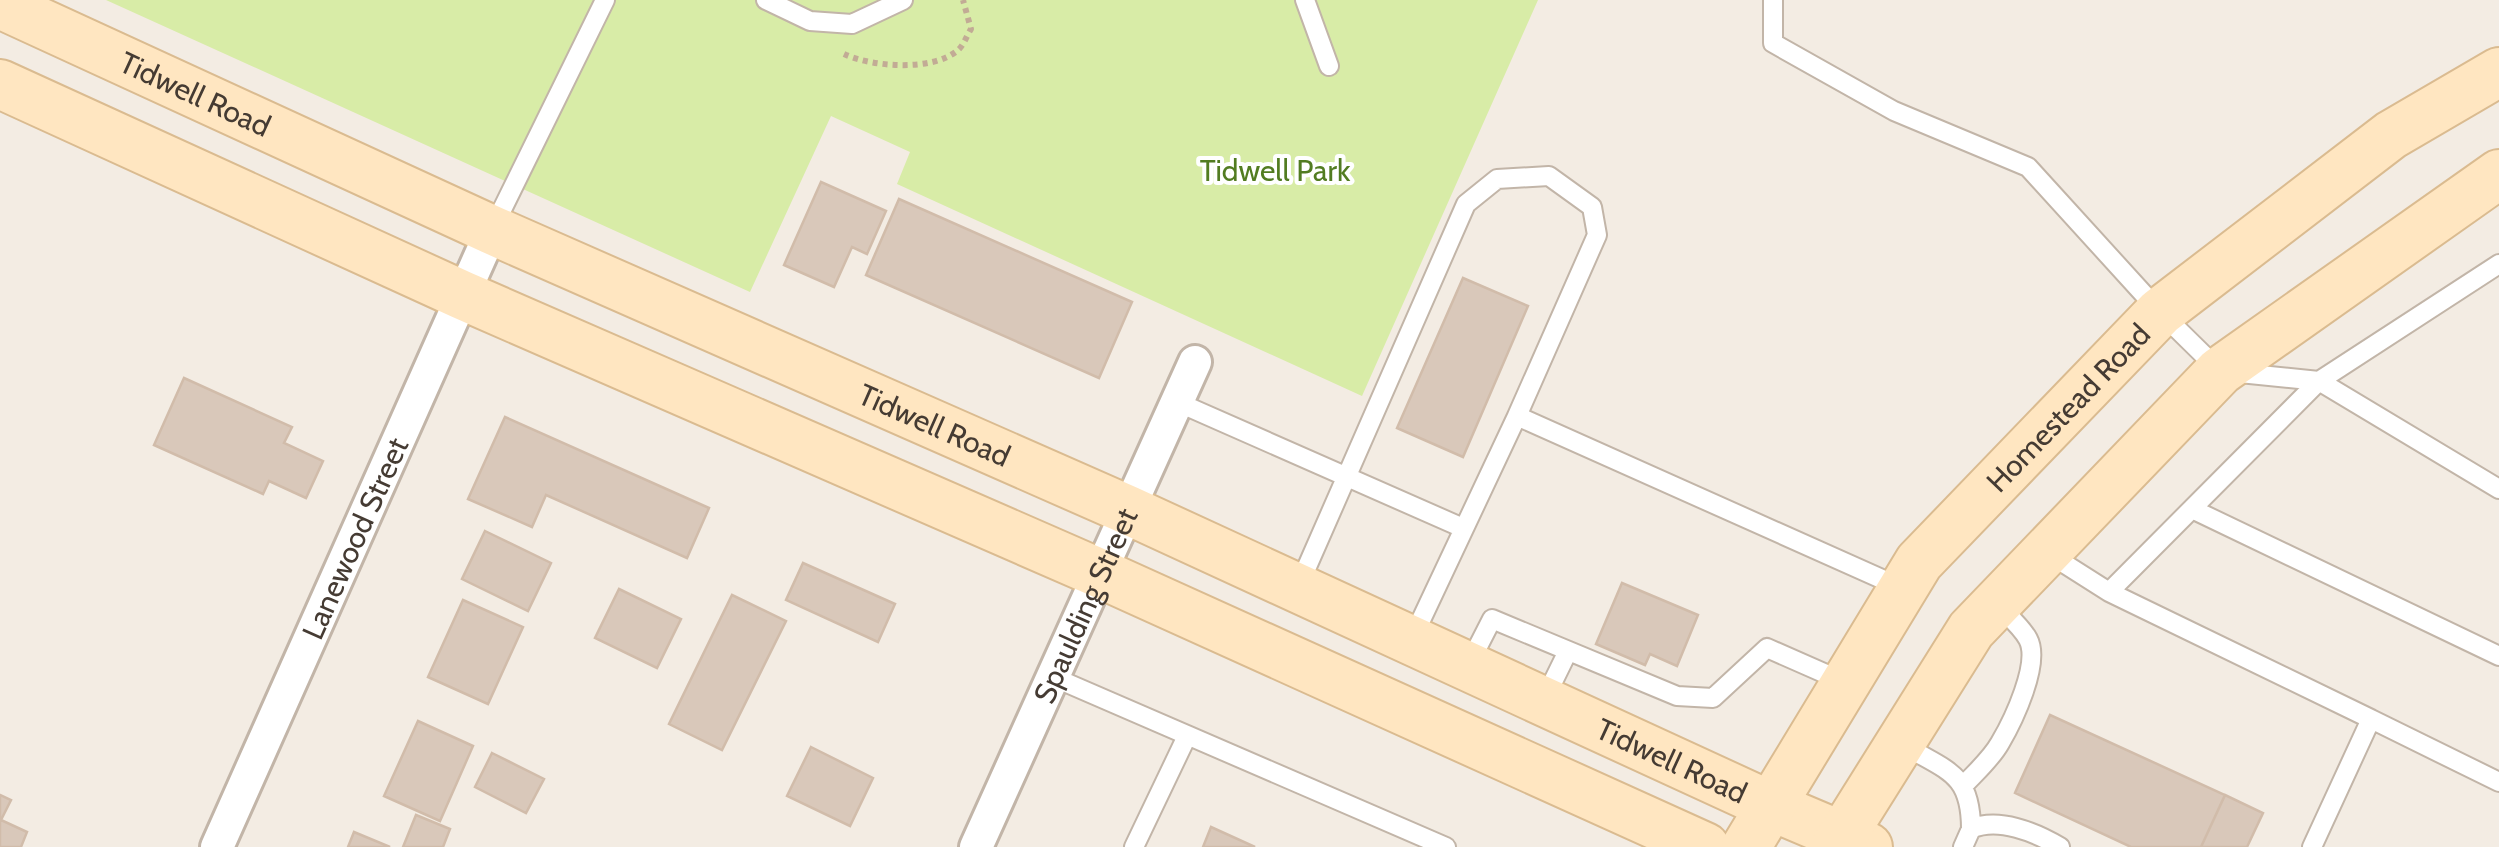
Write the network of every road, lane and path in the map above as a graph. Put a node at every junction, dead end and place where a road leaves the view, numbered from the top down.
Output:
1 (605, 0) edge
2 (766, 0) edge
3 (903, 0) edge
4 (963, 0) edge
5 (1305, 0) edge
6 (1773, 0) edge
7 (0, 4) edge
8 (824, 22) junction
9 (1329, 66) dead end
10 (2499, 72) edge
11 (0, 84) edge
12 (2499, 174) edge
13 (492, 230) junction
14 (2499, 264) edge
15 (462, 296) junction
16 (2160, 312) junction
17 (1195, 362) dead end
18 (2220, 370) junction
19 (2319, 381) junction
20 (1177, 402) junction
21 (1517, 416) junction
22 (1347, 476) junction
23 (2499, 489) edge
24 (2192, 508) junction
25 (1128, 510) junction
26 (1463, 528) junction
27 (2045, 552) junction
28 (1099, 573) junction
29 (1298, 588) junction
30 (1902, 588) junction
31 (2110, 592) junction
32 (1996, 604) junction
33 (1412, 640) junction
34 (1568, 651) junction
35 (2499, 656) edge
36 (1468, 666) junction
37 (1053, 677) junction
38 (1846, 682) junction
39 (1543, 700) junction
40 (2371, 719) junction
41 (1187, 736) junction
42 (1900, 742) junction
43 (2499, 782) edge
44 (1964, 785) junction
45 (1771, 806) junction
46 (1971, 829) junction
47 (1848, 843) edge
48 (217, 847) edge
49 (976, 847) edge
50 (1134, 847) edge
51 (1446, 847) edge
52 (1705, 847) edge
53 (1746, 847) edge
54 (1964, 847) edge
55 (2060, 847) edge
56 (2312, 847) edge

1 - 13 lane
2 - 8 lane
3 - 8 lane
4 - 8 path
5 - 9 lane
6 - 16 lane
7 - 13 main road, Tidwell Road
10 - 16 main road, Homestead Road
11 - 15 main road
12 - 18 main road
13 - 15 street, Lanewood Street
13 - 25 main road, Tidwell Road
14 - 19 lane
15 - 28 main road
15 - 48 street, Lanewood Street
16 - 18 lane
16 - 30 main road, Homestead Road
17 - 20 street, Spaulding Street
18 - 19 lane
18 - 27 main road
19 - 23 lane
19 - 24 lane
20 - 22 lane
20 - 25 street, Spaulding Street
21 - 22 lane
21 - 26 lane
21 - 30 lane
22 - 26 lane
22 - 29 lane
24 - 31 lane
24 - 35 lane
25 - 28 street, Spaulding Street
25 - 29 main road, Tidwell Road
26 - 33 lane
27 - 31 lane
27 - 32 main road
28 - 37 street, Spaulding Street
28 - 52 main road
29 - 33 main road, Tidwell Road
30 - 38 main road, Homestead Road
31 - 40 lane
32 - 42 main road
32 - 44 lane
33 - 36 main road, Tidwell Road
34 - 36 lane
34 - 38 lane
34 - 39 lane
36 - 39 main road, Tidwell Road
37 - 41 lane
37 - 49 street, Spaulding Street
38 - 45 main road, Homestead Road
39 - 45 main road, Tidwell Road
40 - 43 lane
40 - 56 lane
41 - 50 lane
41 - 51 lane
42 - 44 lane
42 - 47 main road
44 - 46 lane
45 - 47 main road, Tidwell Road
45 - 53 main road, Homestead Road
46 - 54 lane
46 - 55 lane

